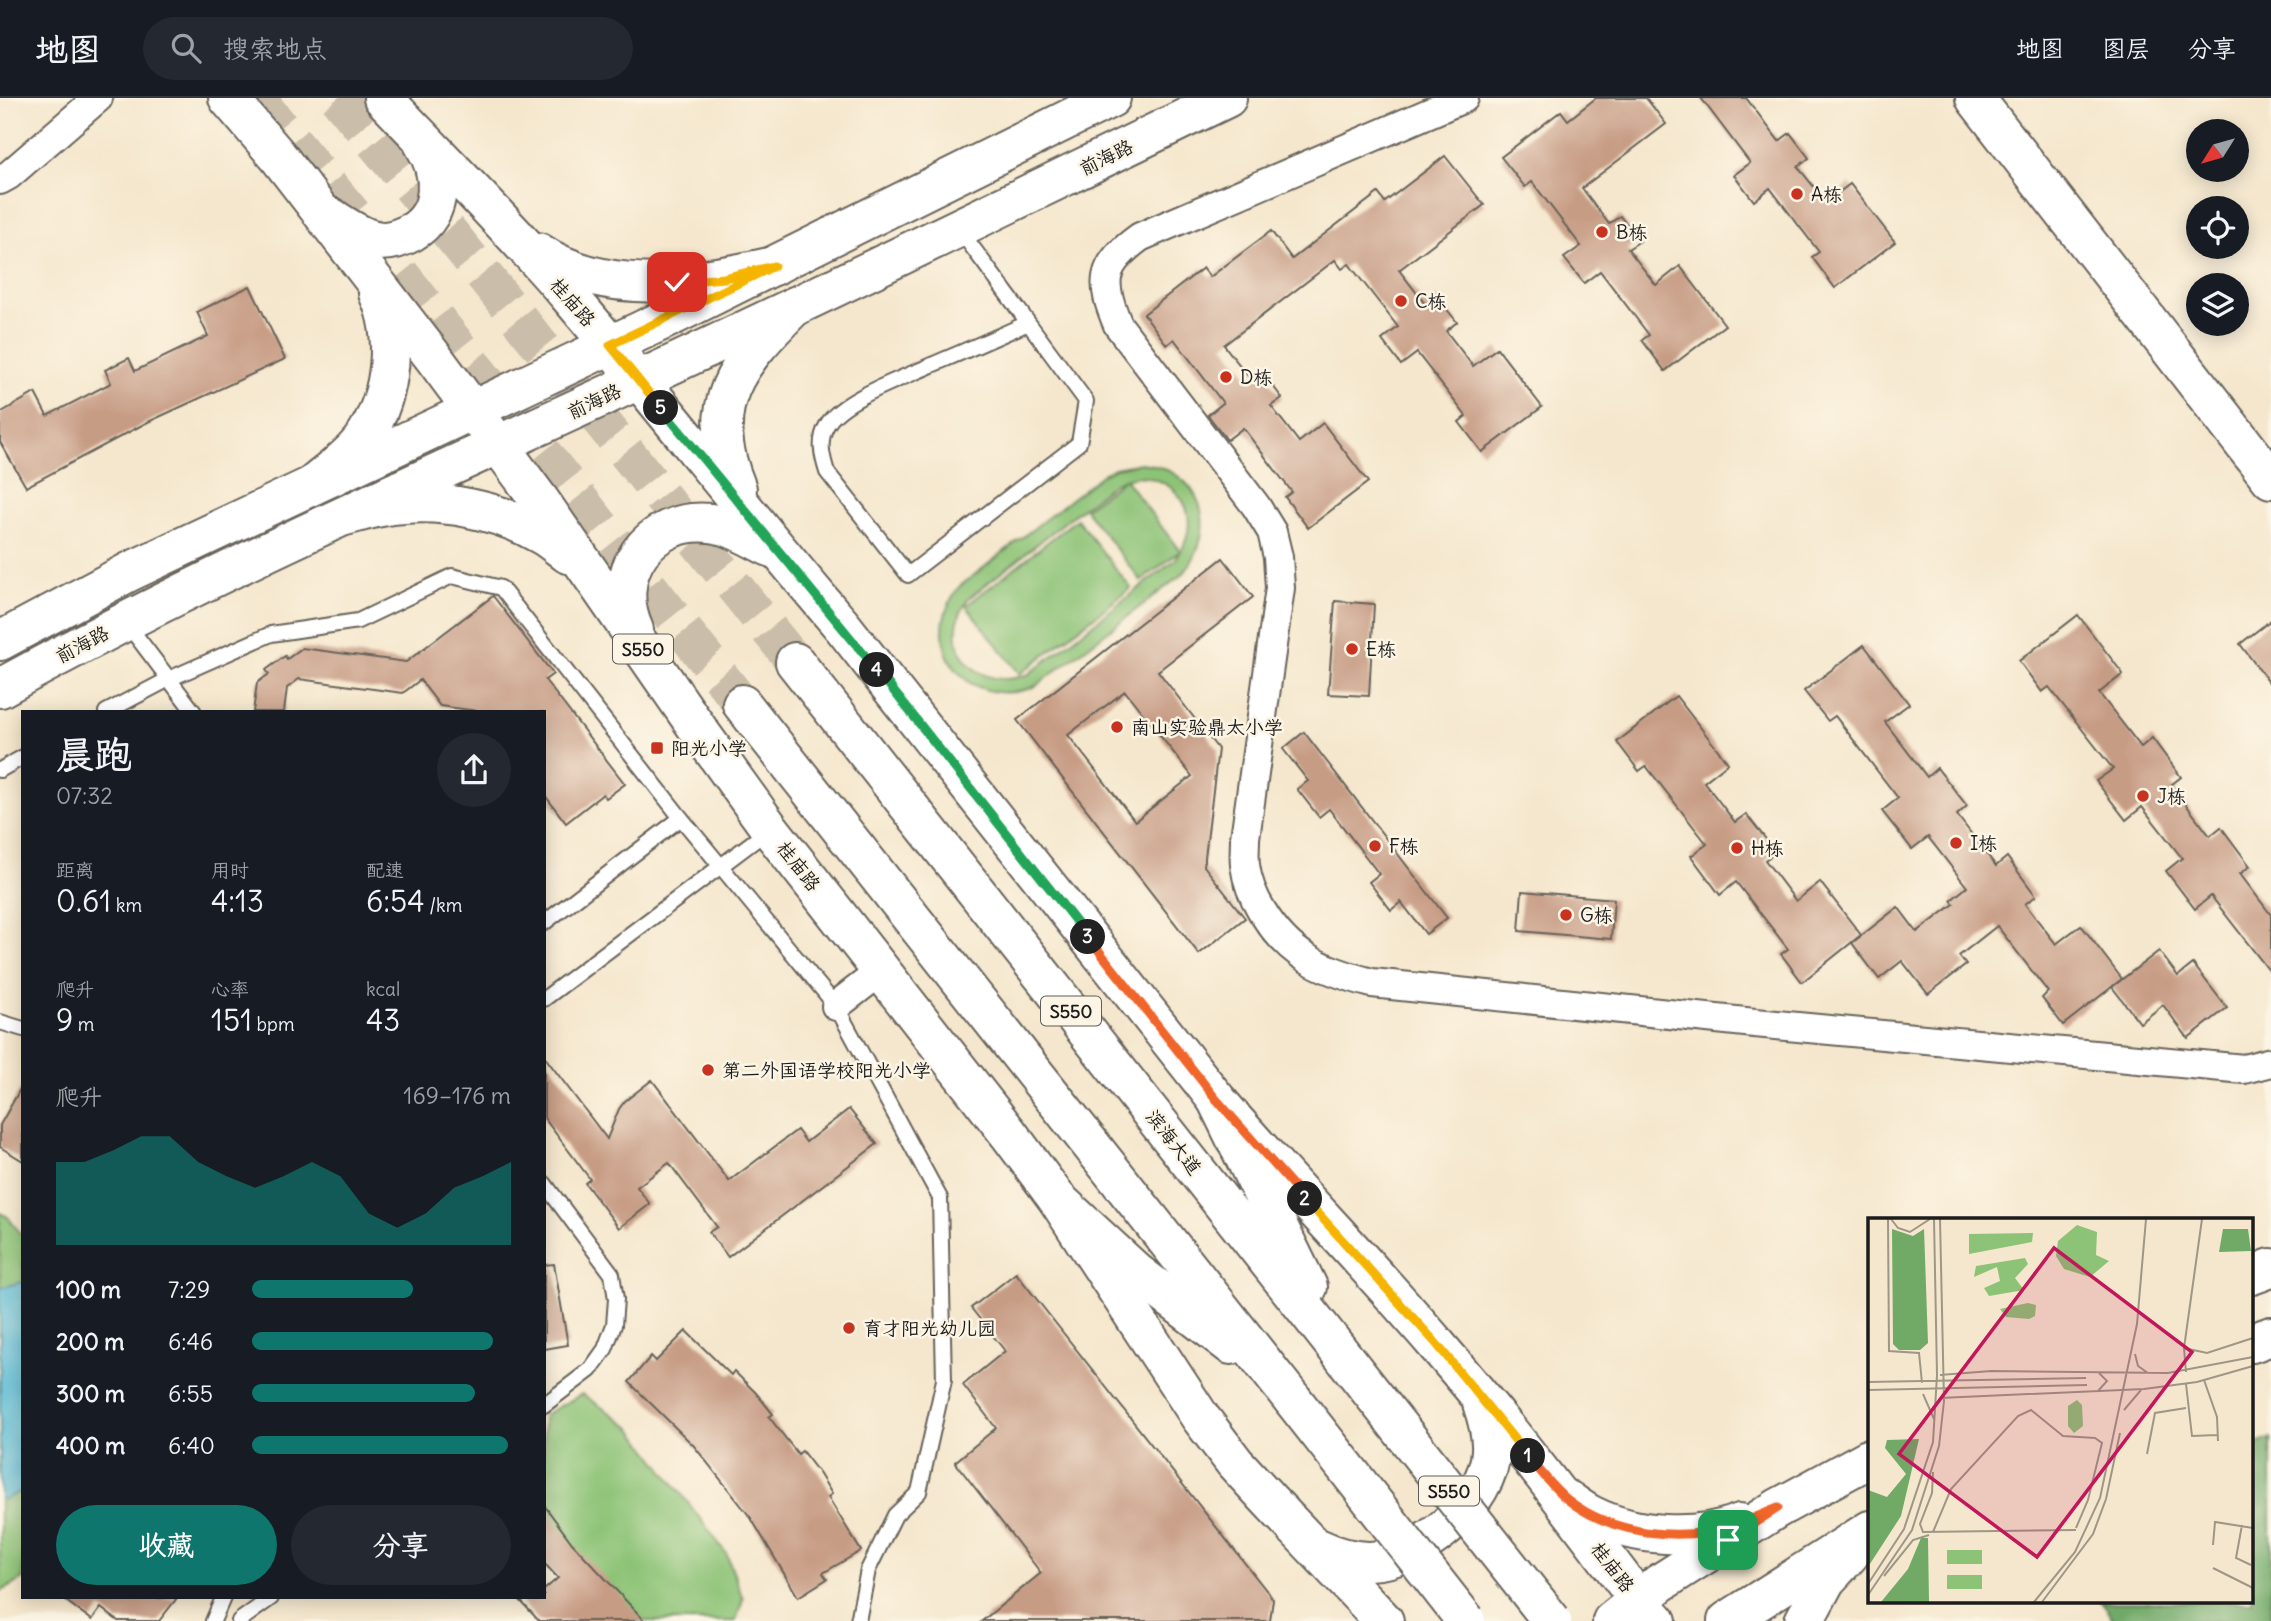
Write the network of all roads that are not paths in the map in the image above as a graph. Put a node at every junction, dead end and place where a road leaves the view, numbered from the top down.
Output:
1 (98, 98) edge
2 (228, 98) edge
3 (383, 98) edge
4 (1111, 98) edge
5 (1227, 98) edge
6 (1464, 98) edge
7 (1975, 98) edge
8 (2005, 98) edge
9 (417, 133) junction
10 (3, 173) edge
11 (320, 210) junction
12 (958, 228) junction
13 (516, 238) junction
14 (774, 266) junction
15 (367, 269) junction
16 (795, 306) junction
17 (1028, 323) junction
18 (610, 345) junction
19 (640, 380) junction
20 (473, 410) junction
21 (2271, 441) edge
22 (499, 445) junction
23 (2271, 479) edge
24 (313, 485) junction
25 (345, 516) junction
26 (767, 538) junction
27 (598, 585) junction
28 (137, 637) dead end
29 (0, 641) edge
30 (641, 647) junction
31 (795, 662) tunnel mouth
32 (169, 679) junction
33 (0, 688) edge
34 (742, 704) tunnel mouth
35 (110, 710) edge
36 (192, 710) edge
37 (21, 758) edge
38 (0, 771) edge
39 (681, 818) junction
40 (770, 829) junction
41 (721, 867) junction
42 (546, 921) edge
43 (881, 971) junction
44 (546, 998) edge
45 (836, 1006) junction
46 (0, 1022) edge
47 (21, 1028) edge
48 (2271, 1062) edge
49 (1216, 1099) junction
50 (546, 1185) edge
51 (1058, 1200) junction
52 (2271, 1251) edge
53 (2254, 1264) edge
54 (2271, 1268) edge
55 (2254, 1274) edge
56 (2271, 1336) edge
57 (2254, 1342) edge
58 (1346, 1360) junction
59 (1479, 1394) junction
60 (1293, 1400) junction
61 (546, 1403) edge
62 (1868, 1459) edge
63 (1544, 1476) junction
64 (1778, 1508) junction
65 (1868, 1531) edge
66 (1868, 1532) edge
67 (1316, 1548) junction
68 (223, 1599) edge
69 (270, 1599) edge
70 (1636, 1614) edge
71 (1383, 1620) edge
72 (213, 1621) edge
73 (239, 1621) edge
74 (858, 1621) edge
75 (1466, 1621) edge
76 (1552, 1621) edge
77 (1727, 1621) edge
78 (1804, 1621) edge

1 - 10 street
2 - 11 main road, 桂庙路 / S550
3 - 9 main road, 桂庙路 / S550
4 - 14 main road
5 - 12 main road, 前海路
6 - 48 street
7 - 23 main road
8 - 21 main road
9 - 11 main road
9 - 13 main road, 桂庙路 / S550
11 - 15 main road, 桂庙路 / S550
12 - 16 main road, 前海路
12 - 17 lane
13 - 14 main road
13 - 18 main road, 桂庙路 / S550
14 - 18 main road
15 - 20 main road, 桂庙路 / S550
15 - 24 main road
16 - 19 main road, 前海路
16 - 26 main road
17 - 17 lane
18 - 19 main road, 桂庙路 / S550
18 - 20 main road
19 - 22 main road, 前海路
19 - 26 main road, 桂庙路 / S550
20 - 22 main road, 桂庙路 / S550
20 - 24 main road
22 - 25 main road, 前海路
22 - 27 main road, 桂庙路 / S550
24 - 29 main road
25 - 27 main road
25 - 33 main road, 前海路
26 - 30 main road
26 - 49 main road, 桂庙路 / S550
27 - 30 main road, 桂庙路 / S550
28 - 32 lane
30 - 40 main road, 桂庙路 / S550
31 - 58 main road, 滨海大道 / S550
32 - 35 lane
32 - 36 lane
32 - 39 lane
34 - 60 main road
37 - 38 lane
39 - 41 lane
39 - 42 lane
40 - 41 lane
40 - 43 main road, 桂庙路 / S550
41 - 44 lane
41 - 45 lane
43 - 45 street
43 - 51 main road, 桂庙路 / S550
45 - 74 lane
46 - 47 lane
49 - 58 main road
49 - 59 main road, 桂庙路 / S550
50 - 61 lane
51 - 60 main road
51 - 67 main road, 桂庙路 / S550
52 - 53 main road
54 - 55 main road
56 - 57 main road
58 - 76 main road, 滨海大道 / S550, bridge
59 - 63 main road, 桂庙路 / S550
59 - 67 main road
60 - 75 main road, bridge
62 - 64 main road
63 - 64 main road
63 - 70 main road, 桂庙路 / S550
64 - 70 main road
65 - 77 main road
66 - 78 main road
67 - 71 main road, 桂庙路 / S550
68 - 72 lane
69 - 73 lane

